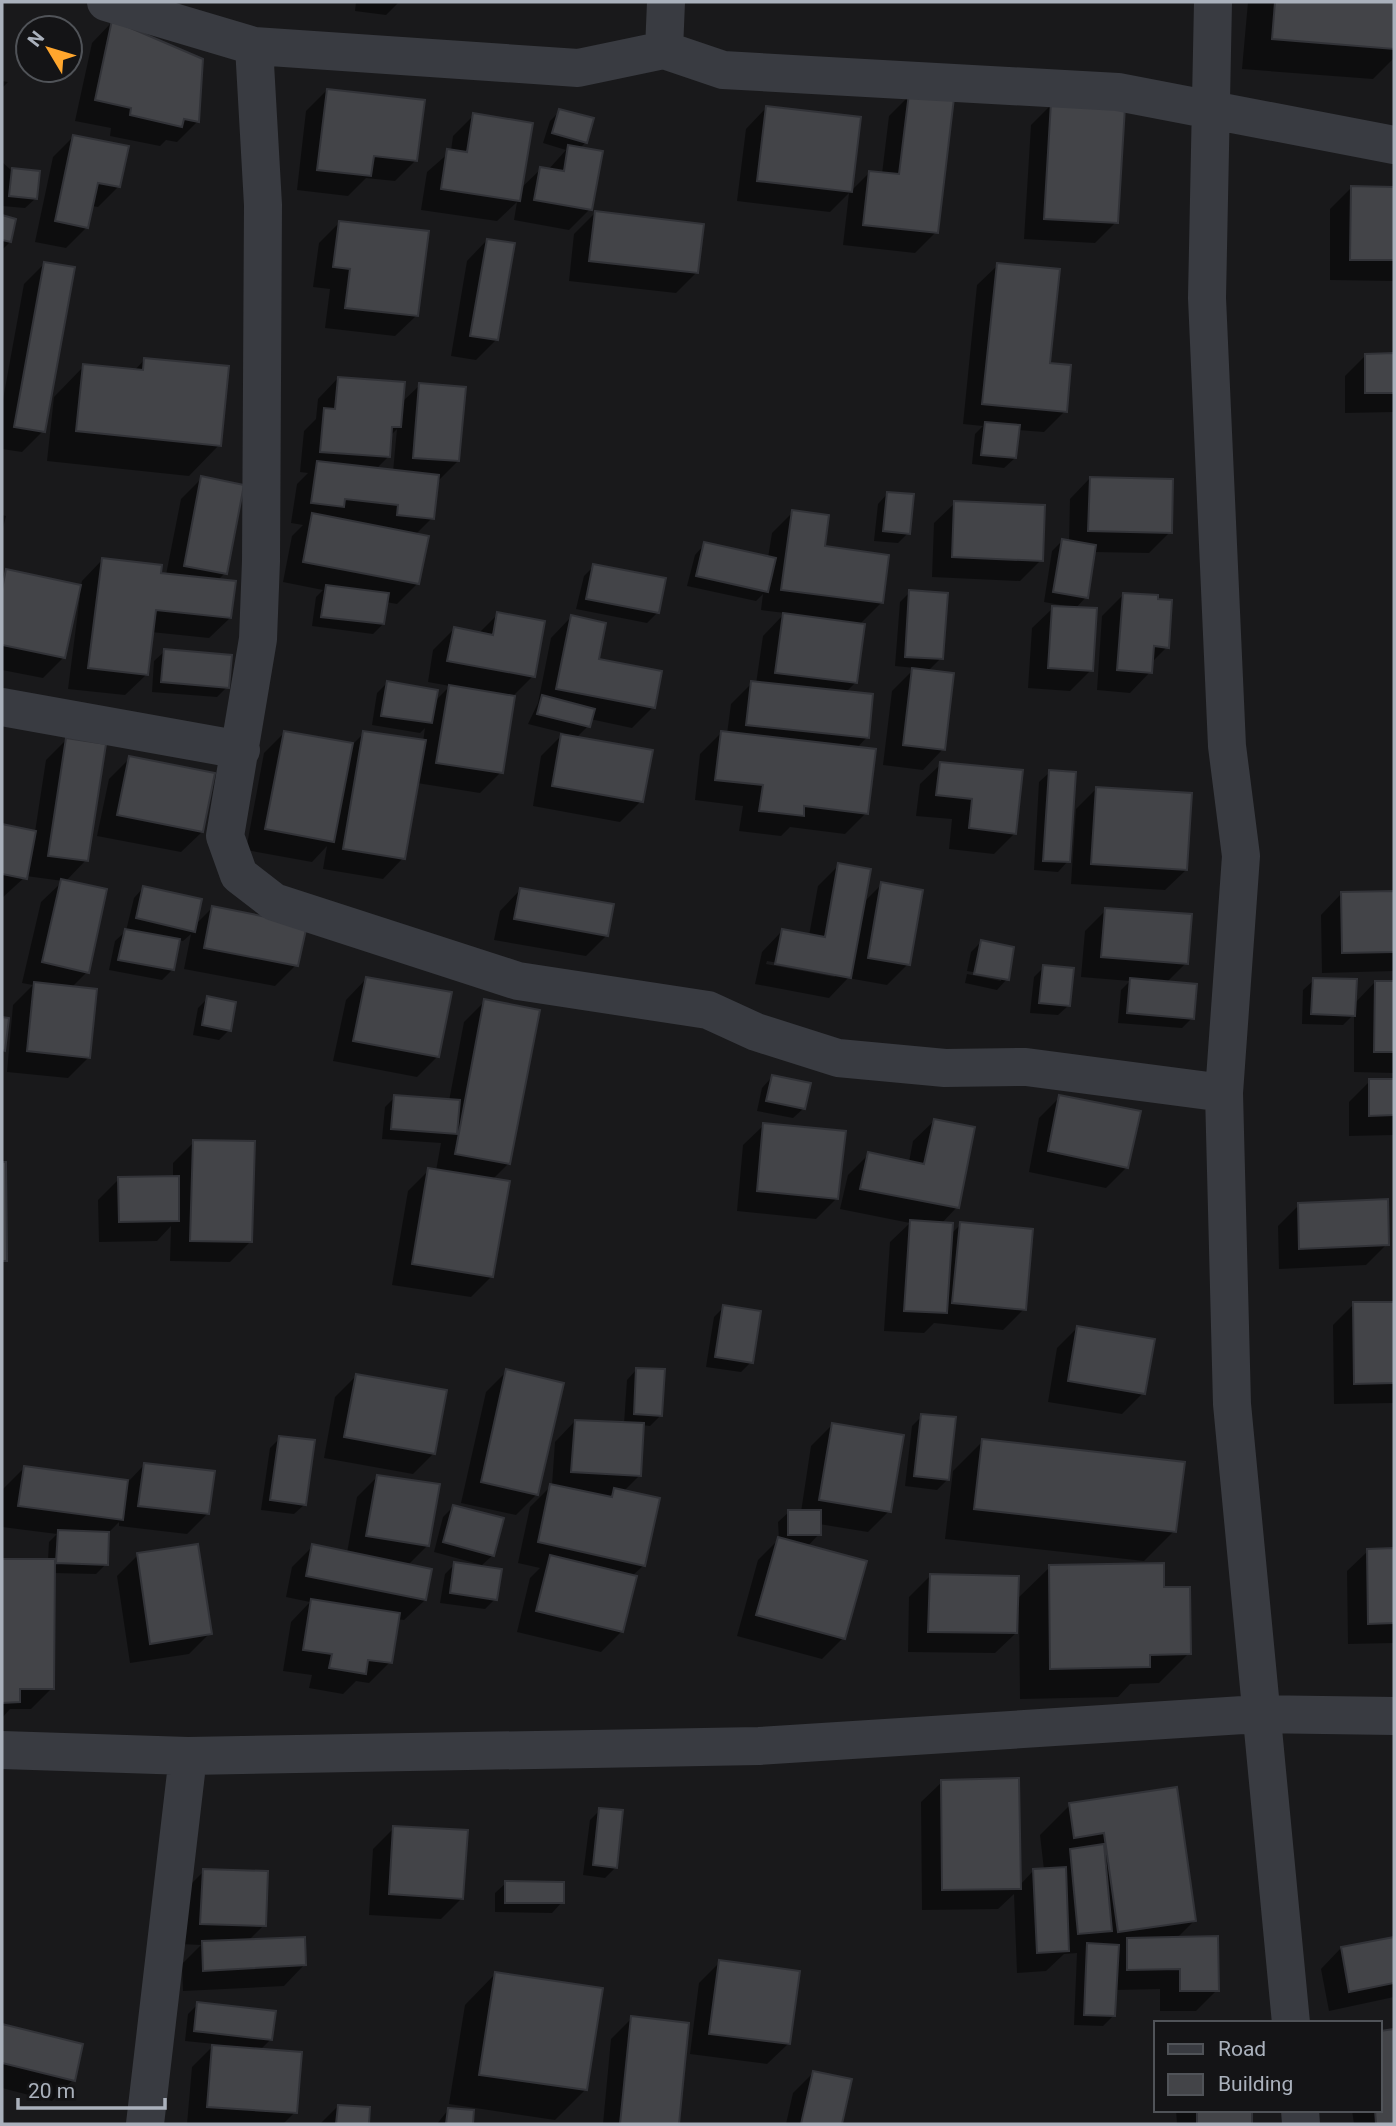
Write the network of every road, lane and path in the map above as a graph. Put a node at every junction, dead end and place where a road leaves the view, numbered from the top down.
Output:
1 (106, 2) edge
2 (666, 2) edge
3 (1213, 2) edge
4 (254, 46) junction
5 (664, 50) junction
6 (1211, 110) junction
7 (1394, 145) edge
8 (2, 707) edge
9 (241, 750) junction
10 (1224, 1093) junction
11 (1259, 1714) junction
12 (1394, 1716) edge
13 (2, 1750) edge
14 (188, 1756) junction
15 (1291, 2021) edge
16 (145, 2124) edge

1 - 4 street
2 - 5 street
3 - 6 street
4 - 5 street
4 - 9 street
5 - 6 street
6 - 7 street
6 - 10 street
8 - 9 street
9 - 10 street
10 - 11 street
11 - 12 street
11 - 14 street
11 - 15 street
13 - 14 street
14 - 16 street

